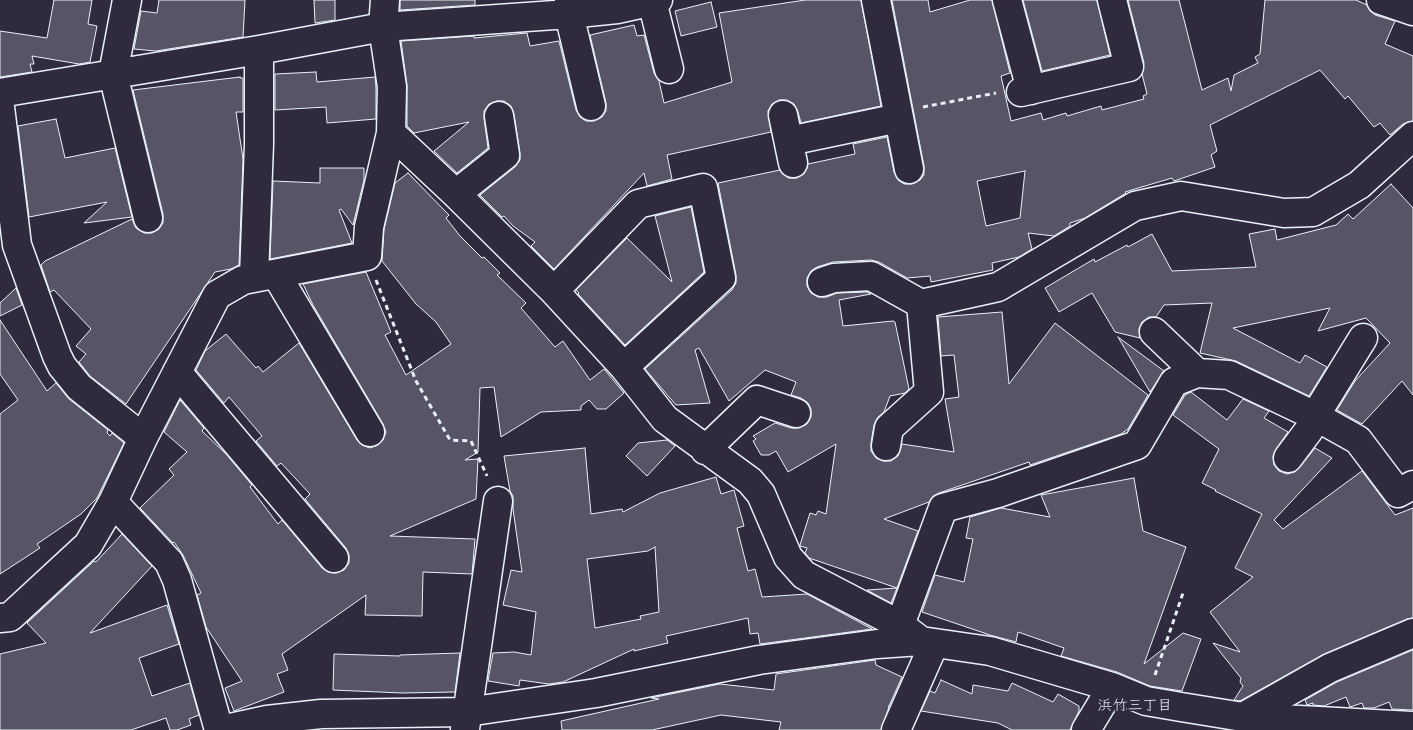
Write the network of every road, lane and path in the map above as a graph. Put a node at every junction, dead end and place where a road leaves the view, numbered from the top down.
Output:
1 (127, 0) edge
2 (386, 0) edge
3 (876, 0) edge
4 (1007, 0) edge
5 (1112, 0) edge
6 (1381, 0) edge
7 (655, 1) edge
8 (569, 7) edge
9 (1413, 11) edge
10 (383, 28) junction
11 (259, 50) junction
12 (669, 69) dead end
13 (113, 74) junction
14 (1026, 91) junction
15 (0, 93) edge
16 (591, 106) dead end
17 (0, 107) edge
18 (898, 115) junction
19 (499, 116) dead end
20 (391, 133) junction
21 (1413, 136) edge
22 (788, 139) dead end
23 (909, 169) dead end
24 (456, 194) junction
25 (148, 218) dead end
26 (366, 256) junction
27 (265, 275) junction
28 (822, 282) dead end
29 (554, 291) junction
30 (921, 304) junction
31 (1154, 332) dead end
32 (1363, 338) dead end
33 (624, 367) junction
34 (177, 372) junction
35 (1197, 372) junction
36 (796, 413) dead end
37 (1315, 416) junction
38 (370, 432) dead end
39 (143, 438) junction
40 (886, 446) dead end
41 (704, 450) junction
42 (1288, 458) dead end
43 (1413, 485) edge
44 (498, 501) joint
45 (113, 502) junction
46 (334, 558) dead end
47 (1183, 593) dead end
48 (0, 618) edge
49 (900, 625) junction
50 (1413, 633) edge
51 (928, 643) junction
52 (1112, 687) junction
53 (1146, 701) junction
54 (1243, 717) junction
55 (466, 721) edge
56 (1413, 726) edge
57 (220, 730) edge
58 (896, 730) edge
59 (1086, 730) edge

1 - 13 street
2 - 10 street
3 - 18 street
4 - 14 street
5 - 14 street
6 - 9 street
7 - 8 street
7 - 12 street
8 - 10 street
8 - 16 street
10 - 11 street
10 - 20 street
11 - 13 street
11 - 27 street
13 - 15 street
13 - 25 street
14 - 18 path
17 - 39 street
18 - 22 street
18 - 23 street
19 - 24 street
20 - 24 street
20 - 26 street
21 - 30 street
24 - 29 street
26 - 27 street
26 - 44 path
27 - 34 street
27 - 38 street
28 - 30 street
29 - 33 street
29 - 33 street
30 - 40 street
31 - 35 street
32 - 37 street
33 - 41 street
34 - 39 street
34 - 46 street
35 - 37 street
35 - 49 street
36 - 41 street
37 - 42 street
37 - 43 street
39 - 45 street
41 - 49 street
44 - 55 street
45 - 48 street
45 - 57 street
47 - 53 path
49 - 51 street
50 - 54 street
51 - 52 street
51 - 55 street
51 - 58 street
52 - 53 street
52 - 59 street
53 - 54 street
54 - 56 street
55 - 57 street

